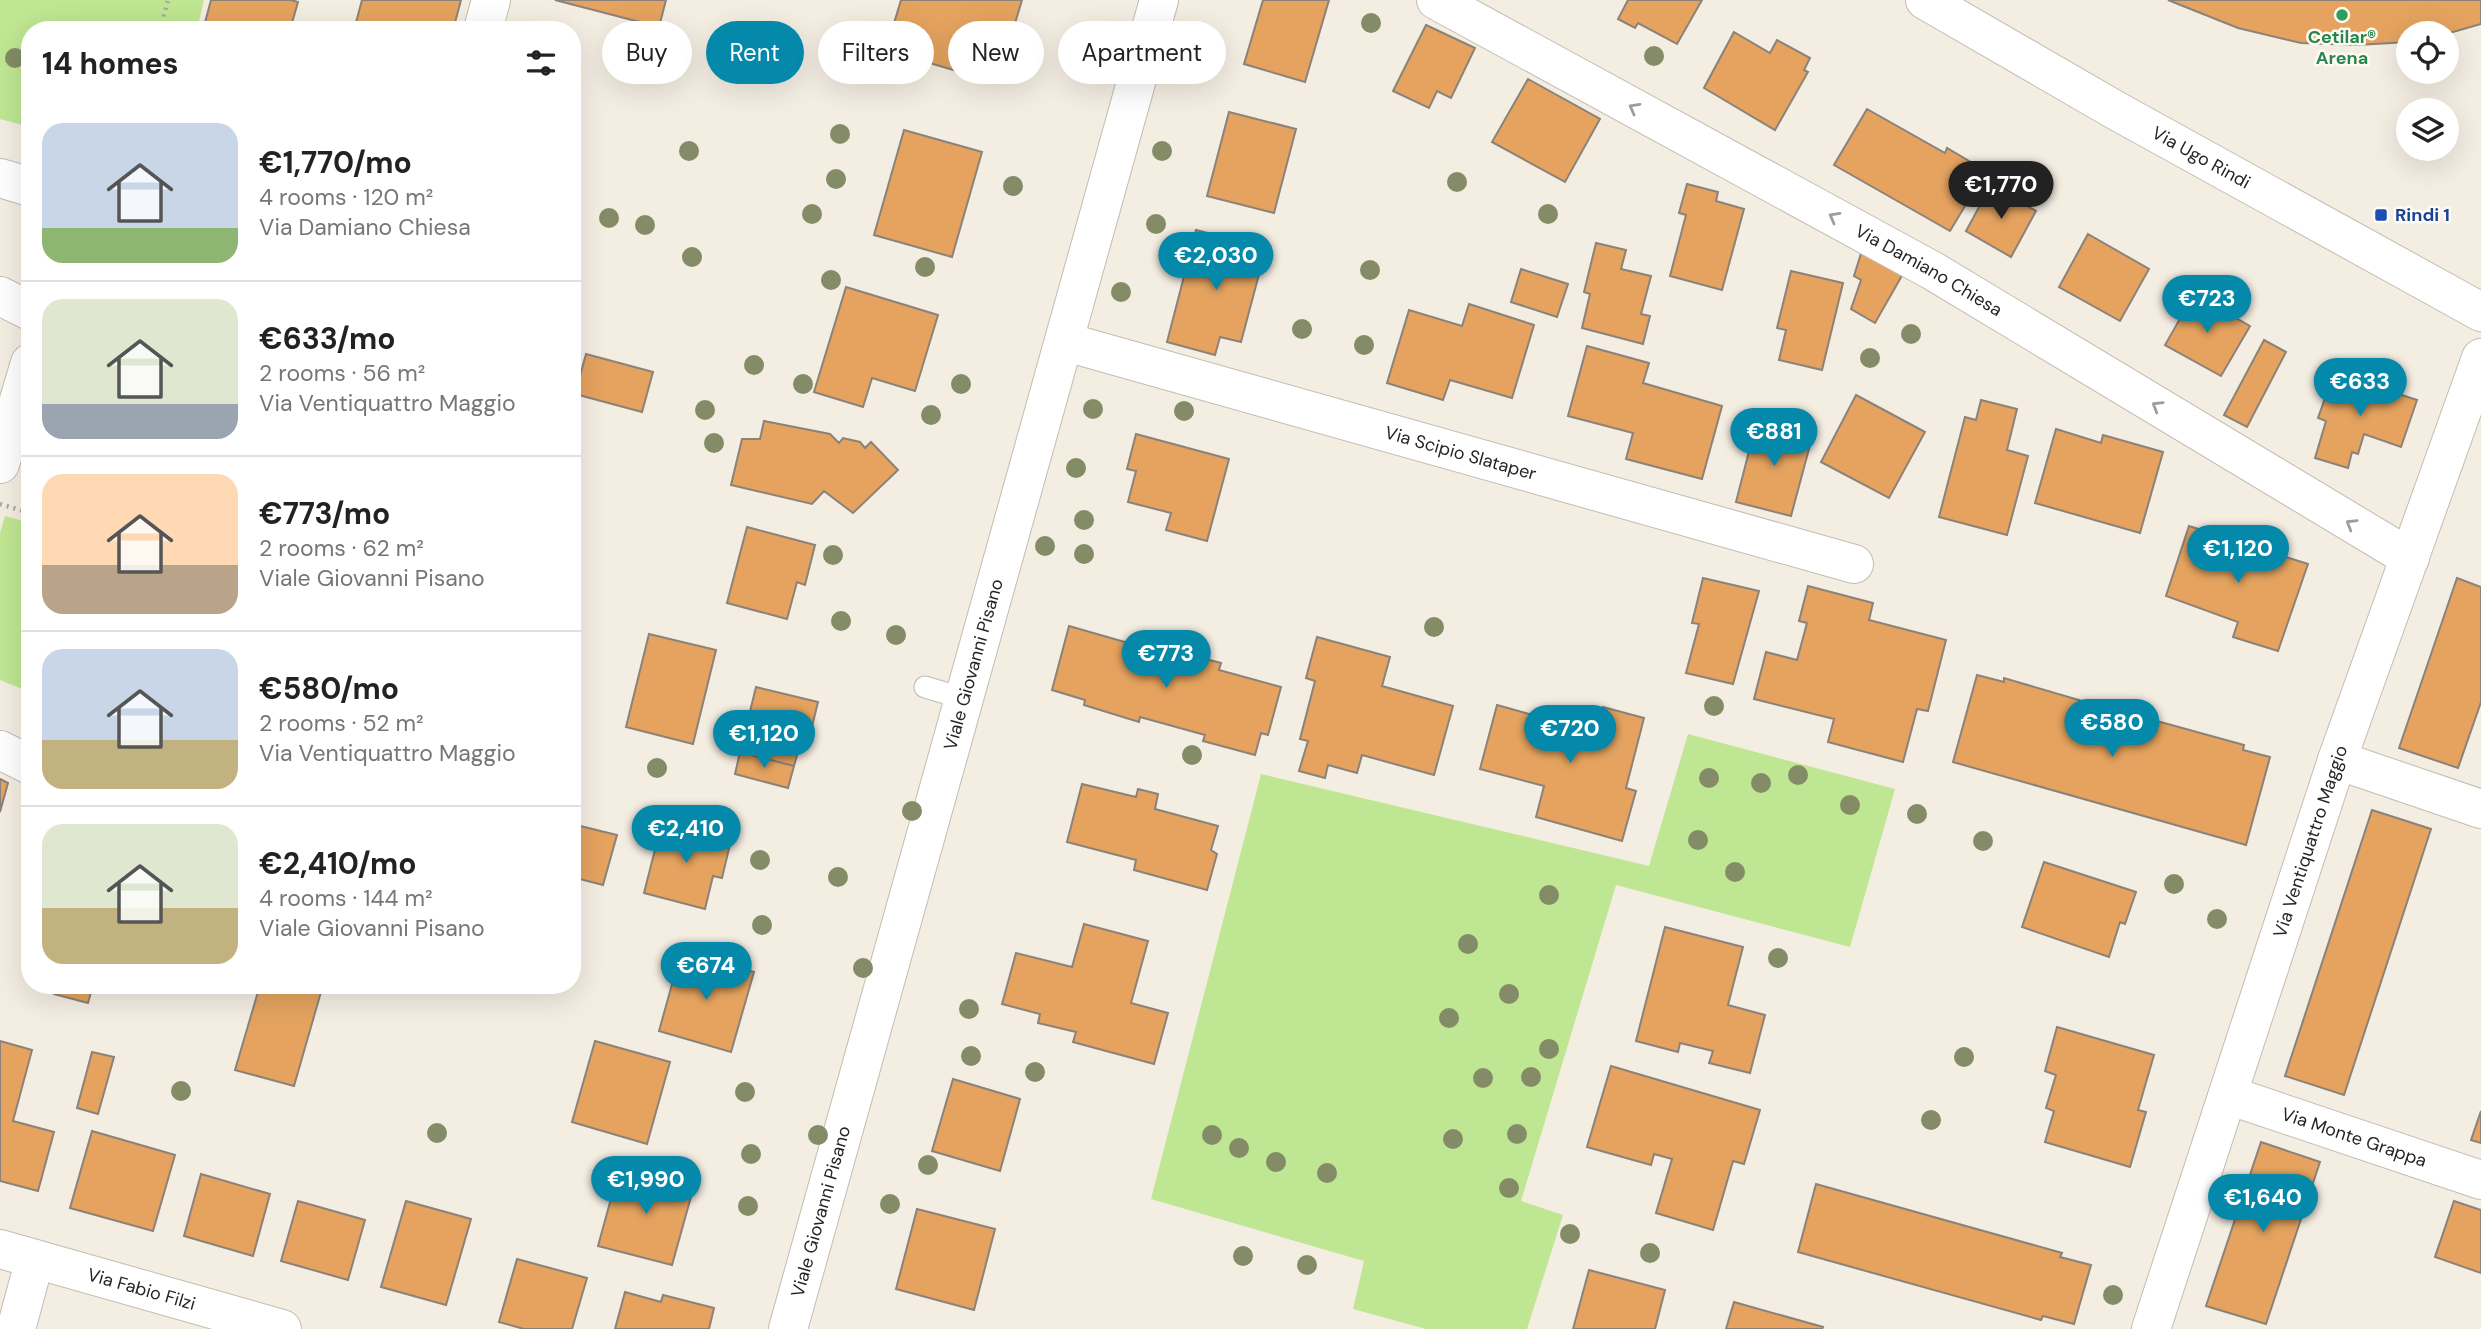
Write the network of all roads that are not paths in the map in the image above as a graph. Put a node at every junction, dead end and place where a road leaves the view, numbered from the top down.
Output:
1 (491, 0) edge
2 (1159, 0) edge
3 (1436, 0) edge
4 (1925, 0) edge
5 (485, 21) edge
6 (0, 178) edge
7 (21, 184) edge
8 (0, 296) edge
9 (21, 306) edge
10 (2481, 312) edge
11 (1066, 342) junction
12 (2481, 358) edge
13 (21, 393) edge
14 (0, 464) edge
15 (2410, 558) junction
16 (1854, 564) dead end
17 (925, 687) dead end
18 (965, 699) junction
19 (0, 750) edge
20 (21, 760) edge
21 (2337, 760) junction
22 (2481, 810) edge
23 (2228, 1095) junction
24 (2481, 1180) edge
25 (18, 1254) edge
26 (2154, 1328) edge
27 (16, 1329) edge
28 (282, 1329) edge
29 (788, 1329) edge

1 - 5 street
2 - 11 street, Viale Giovanni Pisano
15 -> 3 street, Via Damiano Chiesa
4 - 10 street, Via Ugo Rindi
6 - 7 street
8 - 9 street
11 - 16 street, Via Scipio Slataper
11 - 18 street, Viale Giovanni Pisano
12 - 15 street, Via Ventiquattro Maggio
13 - 14 street
15 - 21 street, Via Ventiquattro Maggio
17 - 18 lane
18 - 29 street, Viale Giovanni Pisano
19 - 20 street
21 - 22 street
21 - 23 street, Via Ventiquattro Maggio
23 - 24 street, Via Monte Grappa
23 - 26 street, Via Ventiquattro Maggio
25 - 27 street
25 - 28 street, Via Fabio Filzi

